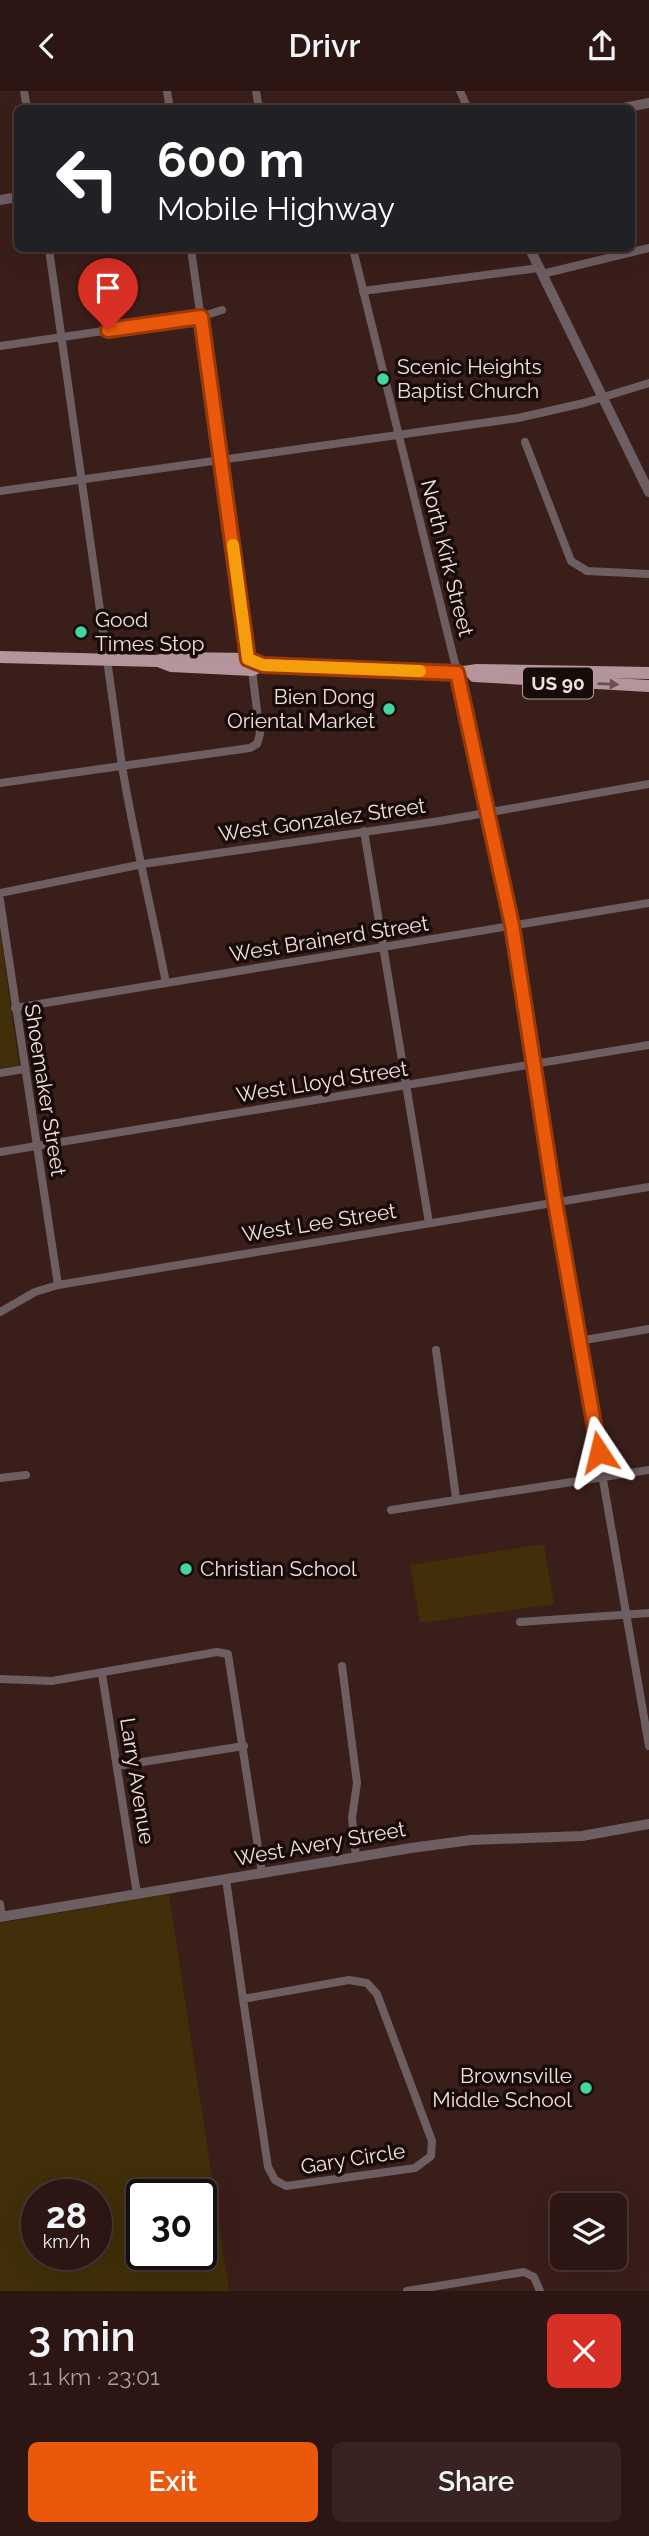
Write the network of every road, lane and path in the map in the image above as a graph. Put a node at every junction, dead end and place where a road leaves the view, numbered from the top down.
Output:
1 (49, 252) edge
2 (191, 252) edge
3 (354, 252) edge
4 (532, 252) edge
5 (630, 252) edge
6 (541, 271) junction
7 (363, 291) junction
8 (222, 310) dead end
9 (201, 317) junction
10 (61, 337) junction
11 (0, 346) edge
12 (649, 383) edge
13 (603, 397) junction
14 (399, 434) junction
15 (525, 442) dead end
16 (221, 459) junction
17 (82, 479) junction
18 (0, 491) edge
19 (649, 492) edge
20 (649, 574) edge
21 (0, 657) edge
22 (107, 660) junction
23 (255, 665) junction
24 (462, 673) junction
25 (649, 673) edge
26 (649, 686) edge
27 (122, 766) junction
28 (0, 783) edge
29 (649, 784) edge
30 (490, 812) junction
31 (364, 831) junction
32 (142, 864) junction
33 (0, 893) edge
34 (0, 900) edge
35 (649, 903) edge
36 (512, 925) junction
37 (384, 948) junction
38 (166, 983) junction
39 (15, 1008) junction
40 (649, 1045) edge
41 (535, 1064) junction
42 (24, 1069) junction
43 (0, 1073) edge
44 (407, 1086) junction
45 (36, 1146) junction
46 (0, 1152) edge
47 (649, 1187) edge
48 (555, 1202) junction
49 (429, 1223) junction
50 (58, 1285) junction
51 (0, 1312) edge
52 (649, 1329) edge
53 (579, 1341) junction
54 (436, 1350) dead end
55 (649, 1470) edge
56 (26, 1475) dead end
57 (0, 1478) edge
58 (604, 1478) junction
59 (456, 1498) junction
60 (391, 1510) dead end
61 (649, 1613) edge
62 (627, 1616) junction
63 (520, 1622) dead end
64 (342, 1666) dead end
65 (102, 1674) junction
66 (0, 1679) edge
67 (244, 1746) junction
68 (649, 1746) edge
69 (117, 1766) junction
70 (649, 1824) edge
71 (356, 1857) junction
72 (262, 1873) junction
73 (226, 1879) junction
74 (137, 1894) junction
75 (0, 1904) edge
76 (1, 1917) edge
77 (243, 1999) junction
78 (407, 2291) edge
79 (540, 2291) edge

1 - 10 street
2 - 9 street
3 - 7 street, North Kirk Street
4 - 6 street
5 - 6 street
6 - 7 street
6 - 13 street
7 - 14 street, North Kirk Street
8 - 9 street
9 - 10 street
9 - 16 street
10 - 11 street
10 - 17 street
12 - 13 street
13 - 14 street
13 - 19 street
14 - 16 street
14 - 24 street, North Kirk Street
15 - 20 street
16 - 17 street
16 - 23 street
17 - 18 street
17 - 22 street
21 - 22 main road, US 90
22 - 23 main road, US 90
22 - 27 street
23 - 24 main road, US 90
23 - 27 street
24 - 25 main road, US 90
24 -> 26 main road, US 90
24 - 30 street, North Kirk Street
27 - 28 street
27 - 32 street
29 - 30 street, West Gonzalez Street
30 - 31 street, West Gonzalez Street
30 - 36 street, North Kirk Street
31 - 32 street, West Gonzalez Street
31 - 37 street
32 - 33 street, West Gonzalez Street
32 - 38 street
34 - 39 street, Shoemaker Street
35 - 36 street, West Brainerd Street
36 - 37 street, West Brainerd Street
36 - 41 street, North Kirk Street
37 - 38 street, West Brainerd Street
37 - 44 street
38 - 39 street, West Brainerd Street
39 - 42 street, Shoemaker Street
40 - 41 street, West Lloyd Street
41 - 44 street, West Lloyd Street
41 - 48 street, North Kirk Street
42 - 43 street
42 - 45 street, Shoemaker Street
44 - 45 street, West Lloyd Street
44 - 49 street
45 - 46 street, West Lloyd Street
45 - 50 street, Shoemaker Street
47 - 48 street, West Lee Street
48 - 49 street, West Lee Street
48 - 53 street, North Kirk Street
49 - 50 street, West Lee Street
50 - 51 street, West Lee Street
52 - 53 street
53 - 58 street, North Kirk Street
54 - 59 street
55 - 58 street
56 - 57 street
58 - 59 street
58 - 62 street, North Kirk Street
59 - 60 street
61 - 62 street
62 - 63 street
62 - 68 street, North Kirk Street
64 - 71 street
65 - 66 street
65 - 67 street
65 - 69 street, Larry Avenue
67 - 69 street
67 - 72 street
69 - 74 street, Larry Avenue
70 - 71 street, West Avery Street
71 - 72 street, West Avery Street
72 - 73 street, West Avery Street
73 - 74 street, West Avery Street
73 - 77 street, Gary Circle
74 - 76 street, West Avery Street
75 - 76 street
77 - 77 street, Gary Circle
78 - 79 street

